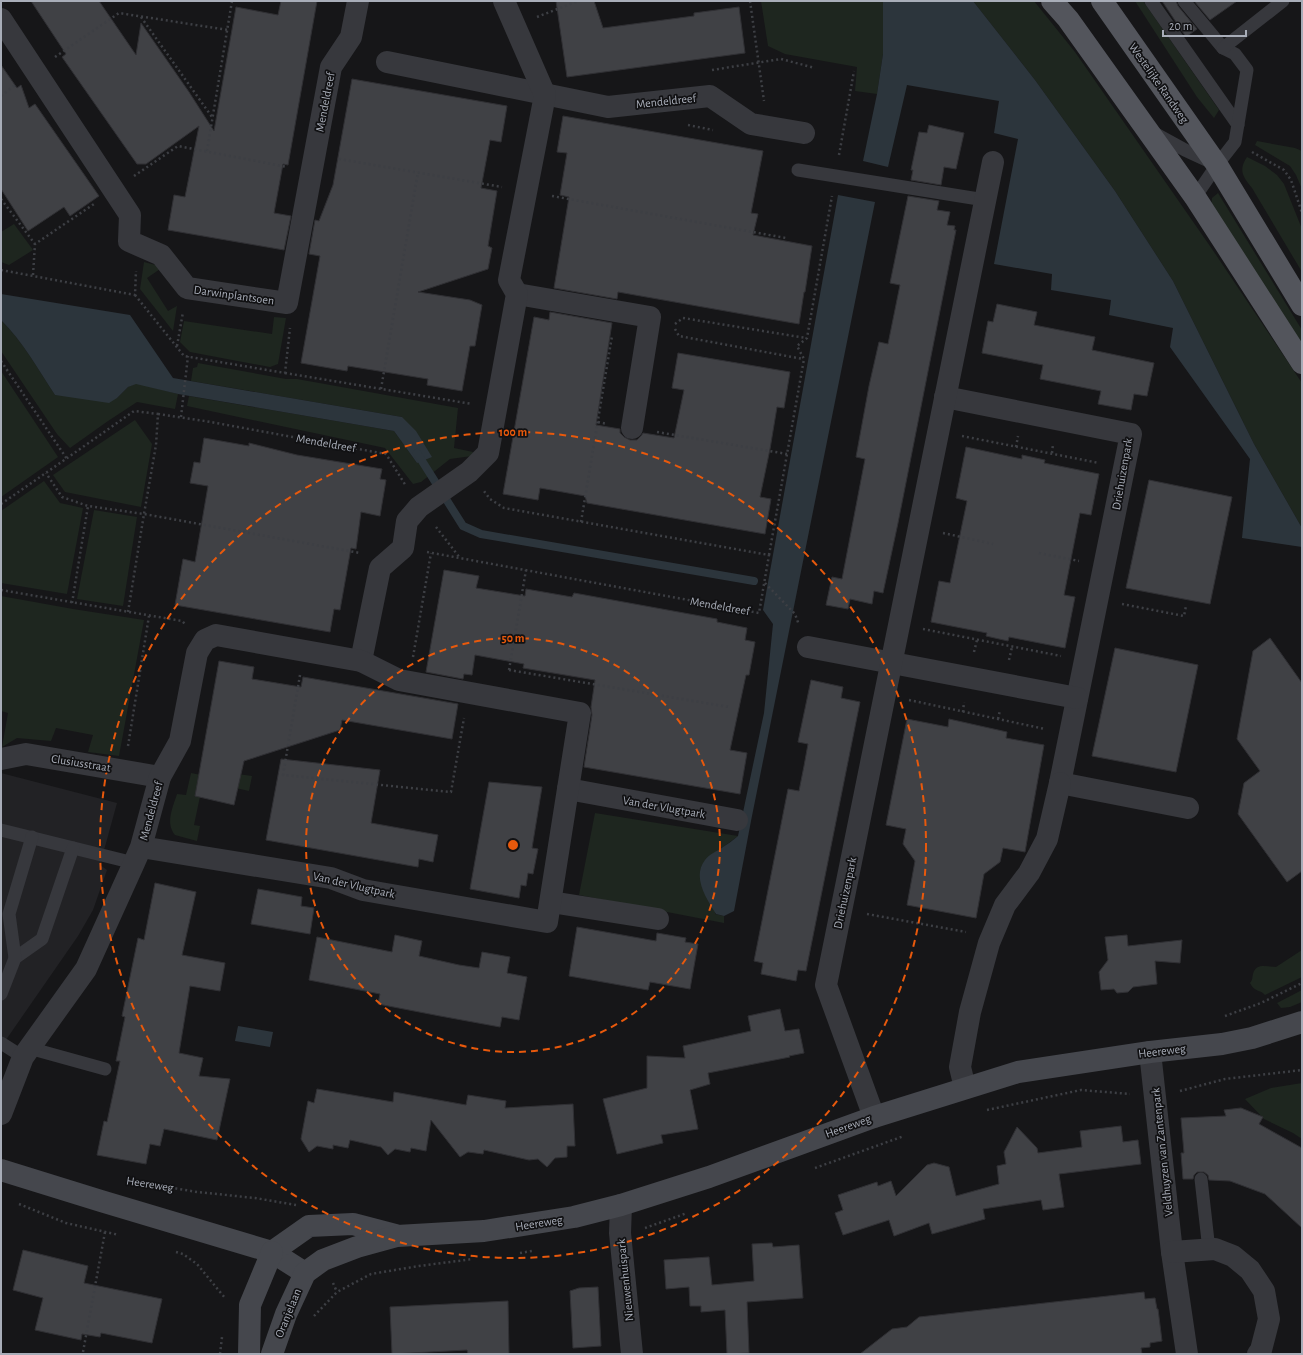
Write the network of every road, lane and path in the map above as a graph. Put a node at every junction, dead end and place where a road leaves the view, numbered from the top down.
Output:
1 (232, 1) edge
2 (358, 1) edge
3 (504, 1) edge
4 (578, 1) edge
5 (750, 1) edge
6 (1052, 1) edge
7 (1102, 1) edge
8 (1151, 1) edge
9 (1184, 1) edge
10 (1283, 1) edge
11 (141, 16) junction
12 (1, 19) edge
13 (514, 26) junction
14 (228, 30) junction
15 (1223, 48) junction
16 (387, 62) dead end
17 (35, 71) junction
18 (854, 71) dead end
19 (545, 95) junction
20 (1, 96) edge
21 (212, 118) junction
22 (1238, 125) junction
23 (768, 127) junction
24 (1146, 129) junction
25 (804, 133) dead end
26 (1235, 142) junction
27 (207, 151) junction
28 (993, 162) dead end
29 (1216, 165) junction
30 (313, 167) junction
31 (798, 170) dead end
32 (418, 172) dead end
33 (835, 176) junction
34 (114, 190) junction
35 (1195, 196) junction
36 (1, 198) edge
37 (985, 200) junction
38 (1302, 213) edge
39 (129, 241) junction
40 (35, 244) junction
41 (1, 270) edge
42 (33, 275) junction
43 (187, 288) junction
44 (517, 294) junction
45 (135, 295) junction
46 (287, 302) junction
47 (1302, 304) edge
48 (616, 312) junction
49 (807, 338) junction
50 (177, 347) junction
51 (188, 356) junction
52 (804, 359) junction
53 (1, 361) edge
54 (1302, 362) edge
55 (285, 373) junction
56 (381, 389) junction
57 (945, 397) junction
58 (496, 408) junction
59 (158, 414) junction
60 (181, 417) junction
61 (598, 422) junction
62 (632, 428) junction
63 (938, 431) junction
64 (787, 454) junction
65 (67, 459) junction
66 (1124, 468) junction
67 (46, 473) junction
68 (465, 475) junction
69 (1, 504) edge
70 (88, 506) junction
71 (419, 506) junction
72 (144, 514) junction
73 (581, 522) junction
74 (919, 528) junction
75 (993, 544) dead end
76 (1039, 552) dead end
77 (396, 553) junction
78 (431, 553) junction
79 (769, 555) junction
80 (460, 558) junction
81 (1104, 566) junction
82 (526, 570) junction
83 (764, 583) junction
84 (1, 590) edge
85 (1098, 599) junction
86 (72, 603) junction
87 (1186, 606) dead end
88 (128, 612) junction
89 (794, 614) dead end
90 (149, 616) junction
91 (899, 624) junction
92 (205, 640) junction
93 (808, 647) dead end
94 (304, 651) junction
95 (361, 661) junction
96 (1085, 661) junction
97 (891, 662) junction
98 (509, 670) junction
99 (409, 682) junction
100 (468, 693) junction
101 (885, 695) junction
102 (1078, 698) junction
103 (504, 699) junction
104 (728, 707) dead end
105 (1070, 734) junction
106 (1, 759) edge
107 (124, 770) junction
108 (160, 777) junction
109 (1060, 783) junction
110 (568, 789) junction
111 (1188, 808) dead end
112 (737, 820) dead end
113 (1, 830) edge
114 (32, 837) junction
115 (73, 848) junction
116 (138, 855) junction
117 (550, 902) junction
118 (842, 909) junction
119 (658, 919) dead end
120 (992, 937) junction
121 (15, 958) junction
122 (1, 994) edge
123 (1302, 1022) edge
124 (1, 1043) edge
125 (1150, 1052) junction
126 (26, 1053) junction
127 (105, 1069) dead end
128 (1302, 1070) edge
129 (966, 1088) junction
130 (1156, 1096) junction
131 (1, 1114) edge
132 (874, 1117) junction
133 (1, 1170) edge
134 (118, 1179) dead end
135 (1201, 1180) dead end
136 (15, 1203) dead end
137 (300, 1205) dead end
138 (621, 1205) junction
139 (105, 1232) junction
140 (119, 1235) dead end
141 (397, 1236) junction
142 (1209, 1250) junction
143 (176, 1252) dead end
144 (272, 1252) junction
145 (1172, 1252) junction
146 (305, 1273) junction
147 (224, 1298) dead end
148 (222, 1336) dead end
149 (82, 1352) dead end
150 (1262, 1353) edge
151 (220, 1354) edge
152 (249, 1354) edge
153 (272, 1354) edge
154 (632, 1354) edge
155 (1187, 1354) edge

1 - 14 path
2 - 30 street, Mendeldreef
3 - 13 street
4 - 13 path
5 - 23 path
6 - 24 main road
7 - 29 main road, Westelijke Randweg
8 - 22 lane
9 - 15 lane
10 - 15 lane
11 - 14 path
11 - 17 path
11 - 21 path
12 - 17 street
13 - 19 street
14 - 21 path
15 - 22 lane
16 - 19 street, Mendeldreef
17 - 20 path
17 - 34 street
18 - 33 path
19 - 23 street, Mendeldreef
19 - 44 street
21 - 27 path
22 - 26 lane
23 - 25 street, Mendeldreef
24 - 29 lane
24 - 35 main road
26 - 29 lane
26 - 38 path
27 - 30 path
27 - 34 path
28 - 37 street, Driehuizenpark
29 - 35 lane
29 - 47 main road, Westelijke Randweg
30 - 46 street, Darwinplantsoen
31 - 33 lane
32 - 56 path
33 - 37 lane
33 - 49 path
34 - 39 street
34 - 40 path
35 - 54 main road
36 - 40 path
37 - 57 street, Driehuizenpark
39 - 43 street, Darwinplantsoen
39 - 45 path
40 - 42 path
41 - 42 path
42 - 45 path
43 - 46 street, Darwinplantsoen
43 - 50 path
44 - 48 street
44 - 58 street
45 - 50 path
46 - 55 path
48 - 61 path
48 - 62 street
49 - 52 path
49 - 52 path
50 - 51 path
51 - 55 path
51 - 60 path
52 - 64 path, Mendeldreef
53 - 65 path
55 - 56 path
56 - 58 path
57 - 63 street, Driehuizenpark
57 - 66 street, Driehuizenpark
58 - 68 street
59 - 60 path, Mendeldreef
59 - 65 path, Mendeldreef
59 - 72 path
60 - 71 path, Mendeldreef
61 - 62 path
61 - 73 path
62 - 64 path
63 - 66 path
63 - 74 street, Driehuizenpark
64 - 79 path, Mendeldreef
65 - 67 path, Mendeldreef
66 - 81 street, Driehuizenpark
67 - 69 path, Mendeldreef
67 - 70 path, Mendeldreef
68 - 71 street
68 - 73 path
70 - 72 path, Mendeldreef
70 - 86 path
71 - 77 street
71 - 80 path, Mendeldreef
72 - 77 path, Mendeldreef
72 - 88 path
73 - 79 path
74 - 75 path
74 - 91 street, Driehuizenpark
76 - 81 path
77 - 78 path, Mendeldreef
77 - 95 street
78 - 80 path, Mendeldreef
78 - 99 path
79 - 83 path, Mendeldreef
80 - 82 path, Mendeldreef
81 - 85 street, Driehuizenpark
82 - 83 path, Mendeldreef
82 - 98 path
83 - 89 path
84 - 86 path
85 - 87 path
85 - 96 street, Driehuizenpark
86 - 88 path
88 - 90 path
90 - 92 path
90 - 107 path
91 - 96 path
91 - 97 street, Driehuizenpark
92 - 94 street
92 - 108 street, Mendeldreef
93 - 97 street
94 - 95 street
94 - 100 path
95 - 99 street
96 - 102 street, Driehuizenpark
97 - 101 street, Driehuizenpark
97 - 102 street
98 - 103 path
98 - 104 path
99 - 100 street
100 - 103 street
101 - 105 path
101 - 118 street, Driehuizenpark
102 - 105 street, Driehuizenpark
103 - 110 street, Van der Vlugtpark
105 - 109 street, Driehuizenpark
106 - 107 street, Clusiusstraat
107 - 108 street, Clusiusstraat
108 - 116 street, Mendeldreef
109 - 111 street
109 - 120 street, Driehuizenpark
110 - 112 street, Van der Vlugtpark
110 - 117 street, Van der Vlugtpark
113 - 114 lane
114 - 115 lane
114 - 121 lane
115 - 116 lane
115 - 121 lane
116 - 117 street, Van der Vlugtpark
116 - 126 street, Mendeldreef
117 - 119 street
118 - 120 path
118 - 132 street, Driehuizenpark
120 - 129 street, Driehuizenpark
121 - 122 lane
123 - 125 main road, Heereweg
124 - 126 lane
125 - 129 main road, Heereweg
125 - 130 street, Veldhuyzen van Zantenpark
126 - 127 lane
126 - 131 street, Mendeldreef
128 - 130 path
129 - 132 main road, Heereweg
130 - 145 street, Veldhuyzen van Zantenpark
132 - 138 main road, Heereweg
133 - 144 main road
134 - 137 path, Heereweg
135 - 142 lane
136 - 139 path
138 - 141 main road, Heereweg
138 - 154 street, Nieuwenhuispark
139 - 140 path
139 - 149 path
141 - 144 main road, Heereweg
141 - 146 main road, Heereweg
142 - 145 street
142 - 150 street
143 - 147 path
144 - 146 main road
144 - 152 main road
145 - 155 street, Veldhuyzen van Zantenpark
146 - 153 main road, Oranjelaan
148 - 151 path

